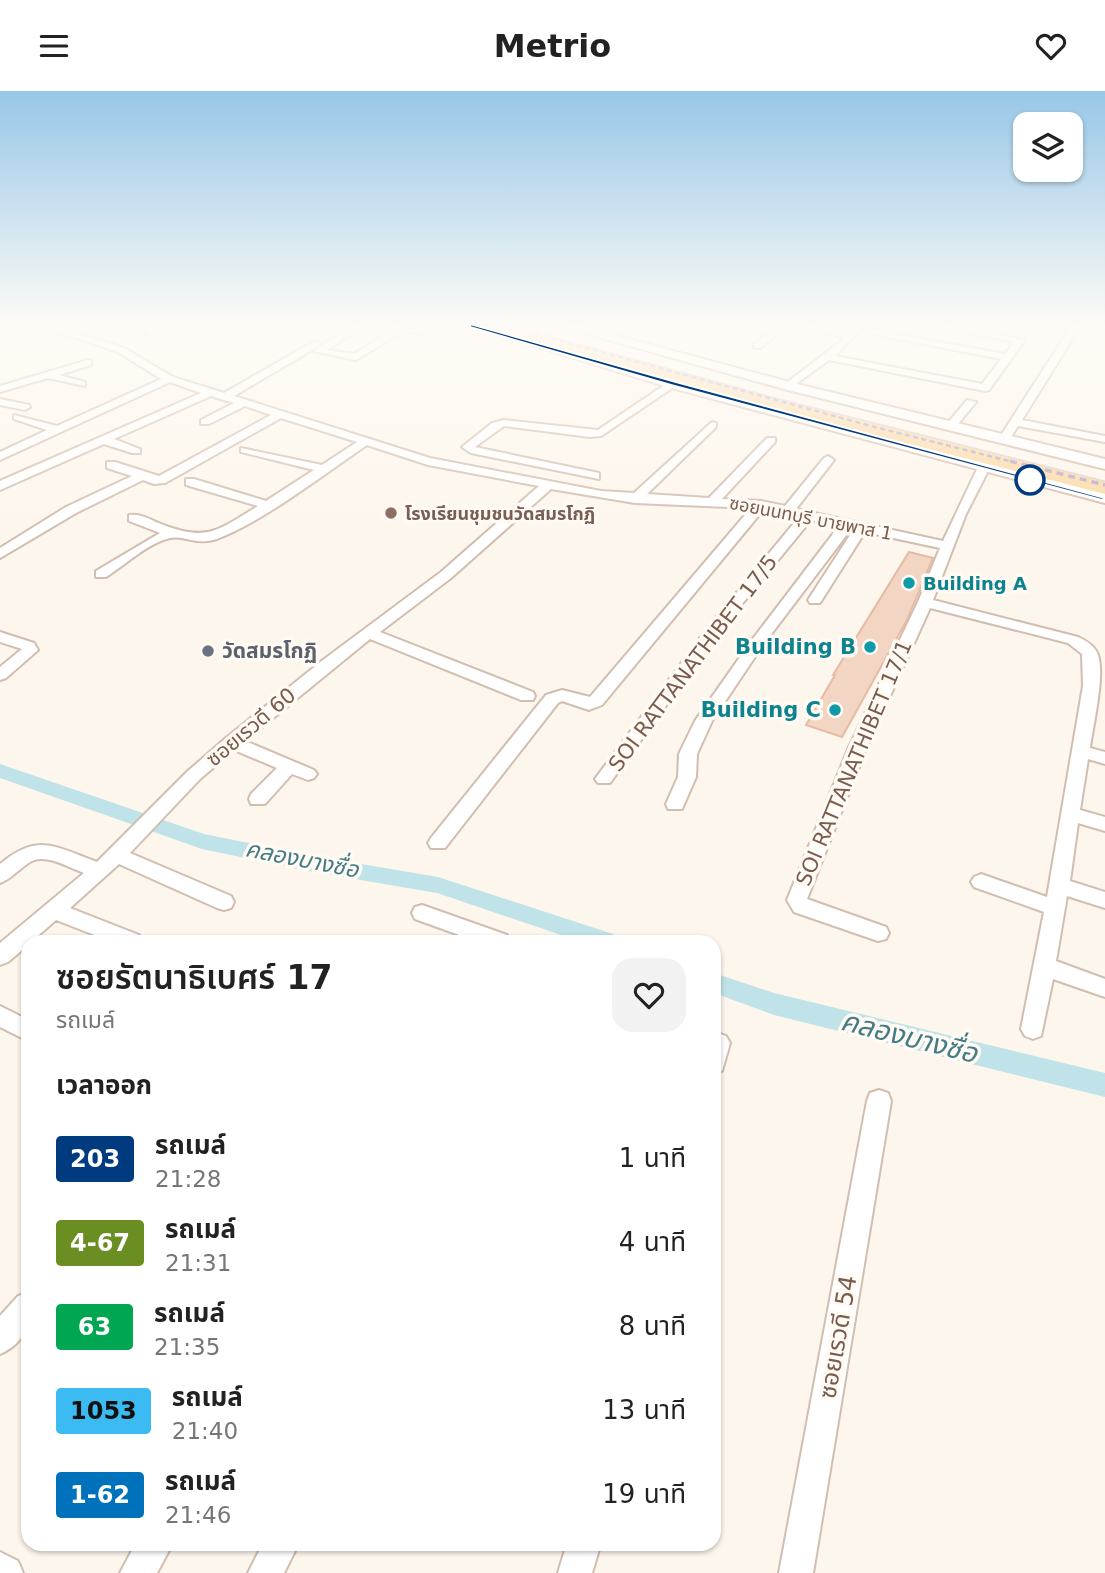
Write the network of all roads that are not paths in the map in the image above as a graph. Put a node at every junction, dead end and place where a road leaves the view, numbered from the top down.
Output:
1 (136, 394) edge
2 (206, 394) edge
3 (220, 394) edge
4 (230, 394) edge
5 (658, 394) edge
6 (711, 394) edge
7 (738, 394) edge
8 (787, 394) edge
9 (818, 394) edge
10 (822, 394) edge
11 (1032, 394) edge
12 (227, 396) junction
13 (829, 396) junction
14 (971, 401) dead end
15 (0, 402) edge
16 (246, 402) junction
17 (774, 404) junction
18 (282, 413) junction
19 (205, 422) dead end
20 (1014, 422) junction
21 (712, 425) dead end
22 (950, 426) junction
23 (58, 430) junction
24 (870, 437) junction
25 (1105, 439) edge
26 (105, 440) junction
27 (368, 440) junction
28 (771, 440) dead end
29 (1004, 440) junction
30 (245, 450) dead end
31 (136, 451) dead end
32 (0, 456) edge
33 (828, 460) dead end
34 (1105, 464) edge
35 (111, 465) dead end
36 (984, 467) junction
37 (323, 469) junction
38 (1105, 474) edge
39 (142, 476) junction
40 (595, 476) dead end
41 (190, 482) dead end
42 (0, 486) edge
43 (547, 486) junction
44 (1105, 488) edge
45 (1105, 498) edge
46 (635, 499) junction
47 (714, 500) junction
48 (268, 505) junction
49 (761, 505) junction
50 (789, 510) junction
51 (808, 515) junction
52 (134, 517) dead end
53 (854, 526) junction
54 (175, 532) junction
55 (948, 546) junction
56 (0, 554) edge
57 (101, 575) dead end
58 (815, 600) dead end
59 (925, 601) junction
60 (368, 633) junction
61 (0, 636) edge
62 (0, 675) edge
63 (1098, 688) edge
64 (527, 696) dead end
65 (232, 743) junction
66 (1080, 751) junction
67 (1105, 758) edge
68 (290, 766) junction
69 (308, 774) dead end
70 (604, 779) dead end
71 (258, 799) dead end
72 (675, 804) dead end
73 (1070, 814) junction
74 (1105, 824) edge
75 (438, 843) dead end
76 (116, 855) junction
77 (100, 871) junction
78 (0, 875) edge
79 (981, 882) dead end
80 (1059, 885) junction
81 (1105, 900) edge
82 (225, 902) dead end
83 (1055, 908) junction
84 (53, 911) junction
85 (422, 913) dead end
86 (878, 933) dead end
87 (25, 935) edge
88 (115, 935) edge
89 (482, 935) edge
90 (21, 938) edge
91 (0, 956) edge
92 (1045, 966) junction
93 (1105, 988) edge
94 (0, 1016) edge
95 (21, 1027) edge
96 (1032, 1029) dead end
97 (879, 1101) dead end
98 (21, 1314) edge
99 (0, 1339) edge
100 (151, 1551) edge
101 (277, 1551) edge
102 (582, 1551) edge
103 (0, 1569) edge
104 (6, 1573) edge
105 (137, 1573) edge
106 (265, 1573) edge
107 (575, 1573) edge
108 (796, 1573) edge

1 - 23 street
2 - 26 street
3 - 12 street, ซอยนนทบุรี บายพาส 1
4 - 12 street
5 - 40 street
6 - 24 main road
7 - 17 main road
8 - 38 main road
9 - 13 main road
10 - 13 main road
11 - 20 street
12 - 16 street, ซอยนนทบุรี บายพาส 1
13 - 22 main road
14 - 22 street
15 - 23 street
16 - 18 street, ซอยนนทบุรี บายพาส 1
16 - 19 street
17 - 24 main road
17 - 44 main road
18 - 27 street, ซอยนนทบุรี บายพาส 1
18 - 39 street
20 - 25 street
20 - 29 street
21 - 46 street
22 - 29 main road
23 - 32 street
24 - 36 main road
26 - 31 street
26 - 42 street
27 - 37 street
27 - 43 street, ซอยนนทบุรี บายพาส 1
28 - 47 street
29 - 34 main road
30 - 37 street
33 - 50 street
35 - 39 street
36 - 45 main road
36 - 55 street, SOI RATTANATHIBET 17/1
37 - 48 street
39 - 56 street
41 - 48 street
43 - 46 street, ซอยนนทบุรี บายพาส 1
43 - 60 street, ซอยเรวดี 60
46 - 47 street, ซอยนนทบุรี บายพาส 1
47 - 49 street, ซอยนนทบุรี บายพาส 1
48 - 54 street
49 - 50 street, ซอยนนทบุรี บายพาส 1
49 - 75 street
50 - 51 street, ซอยนนทบุรี บายพาส 1
51 - 53 street, ซอยนนทบุรี บายพาส 1
51 - 70 street, SOI RATTANATHIBET 17/5
52 - 54 street
53 - 55 street, ซอยนนทบุรี บายพาส 1
53 - 58 street
53 - 72 street
54 - 57 street
55 - 59 street, SOI RATTANATHIBET 17/1
59 - 63 street
59 - 86 street, SOI RATTANATHIBET 17/1
60 - 64 street
60 - 65 street, ซอยเรวดี 60
61 - 62 street
63 - 66 street
65 - 68 street
65 - 76 street, ซอยเรวดี 60
66 - 67 street
66 - 73 street
68 - 69 street
68 - 71 street
73 - 74 street
73 - 80 street
76 - 77 street, ซอยเรวดี 60
76 - 82 street
77 - 78 street
77 - 84 street, ซอยเรวดี 60
79 - 83 street
80 - 81 street
80 - 83 street
83 - 92 street
84 - 87 street, ซอยเรวดี 60
84 - 88 street
85 - 89 street
90 - 91 street, ซอยเรวดี 60
92 - 93 street
92 - 96 street
94 - 95 street
97 - 108 street, ซอยเรวดี 54
98 - 99 street
100 - 105 street
101 - 106 street
102 - 107 street
103 - 104 street

